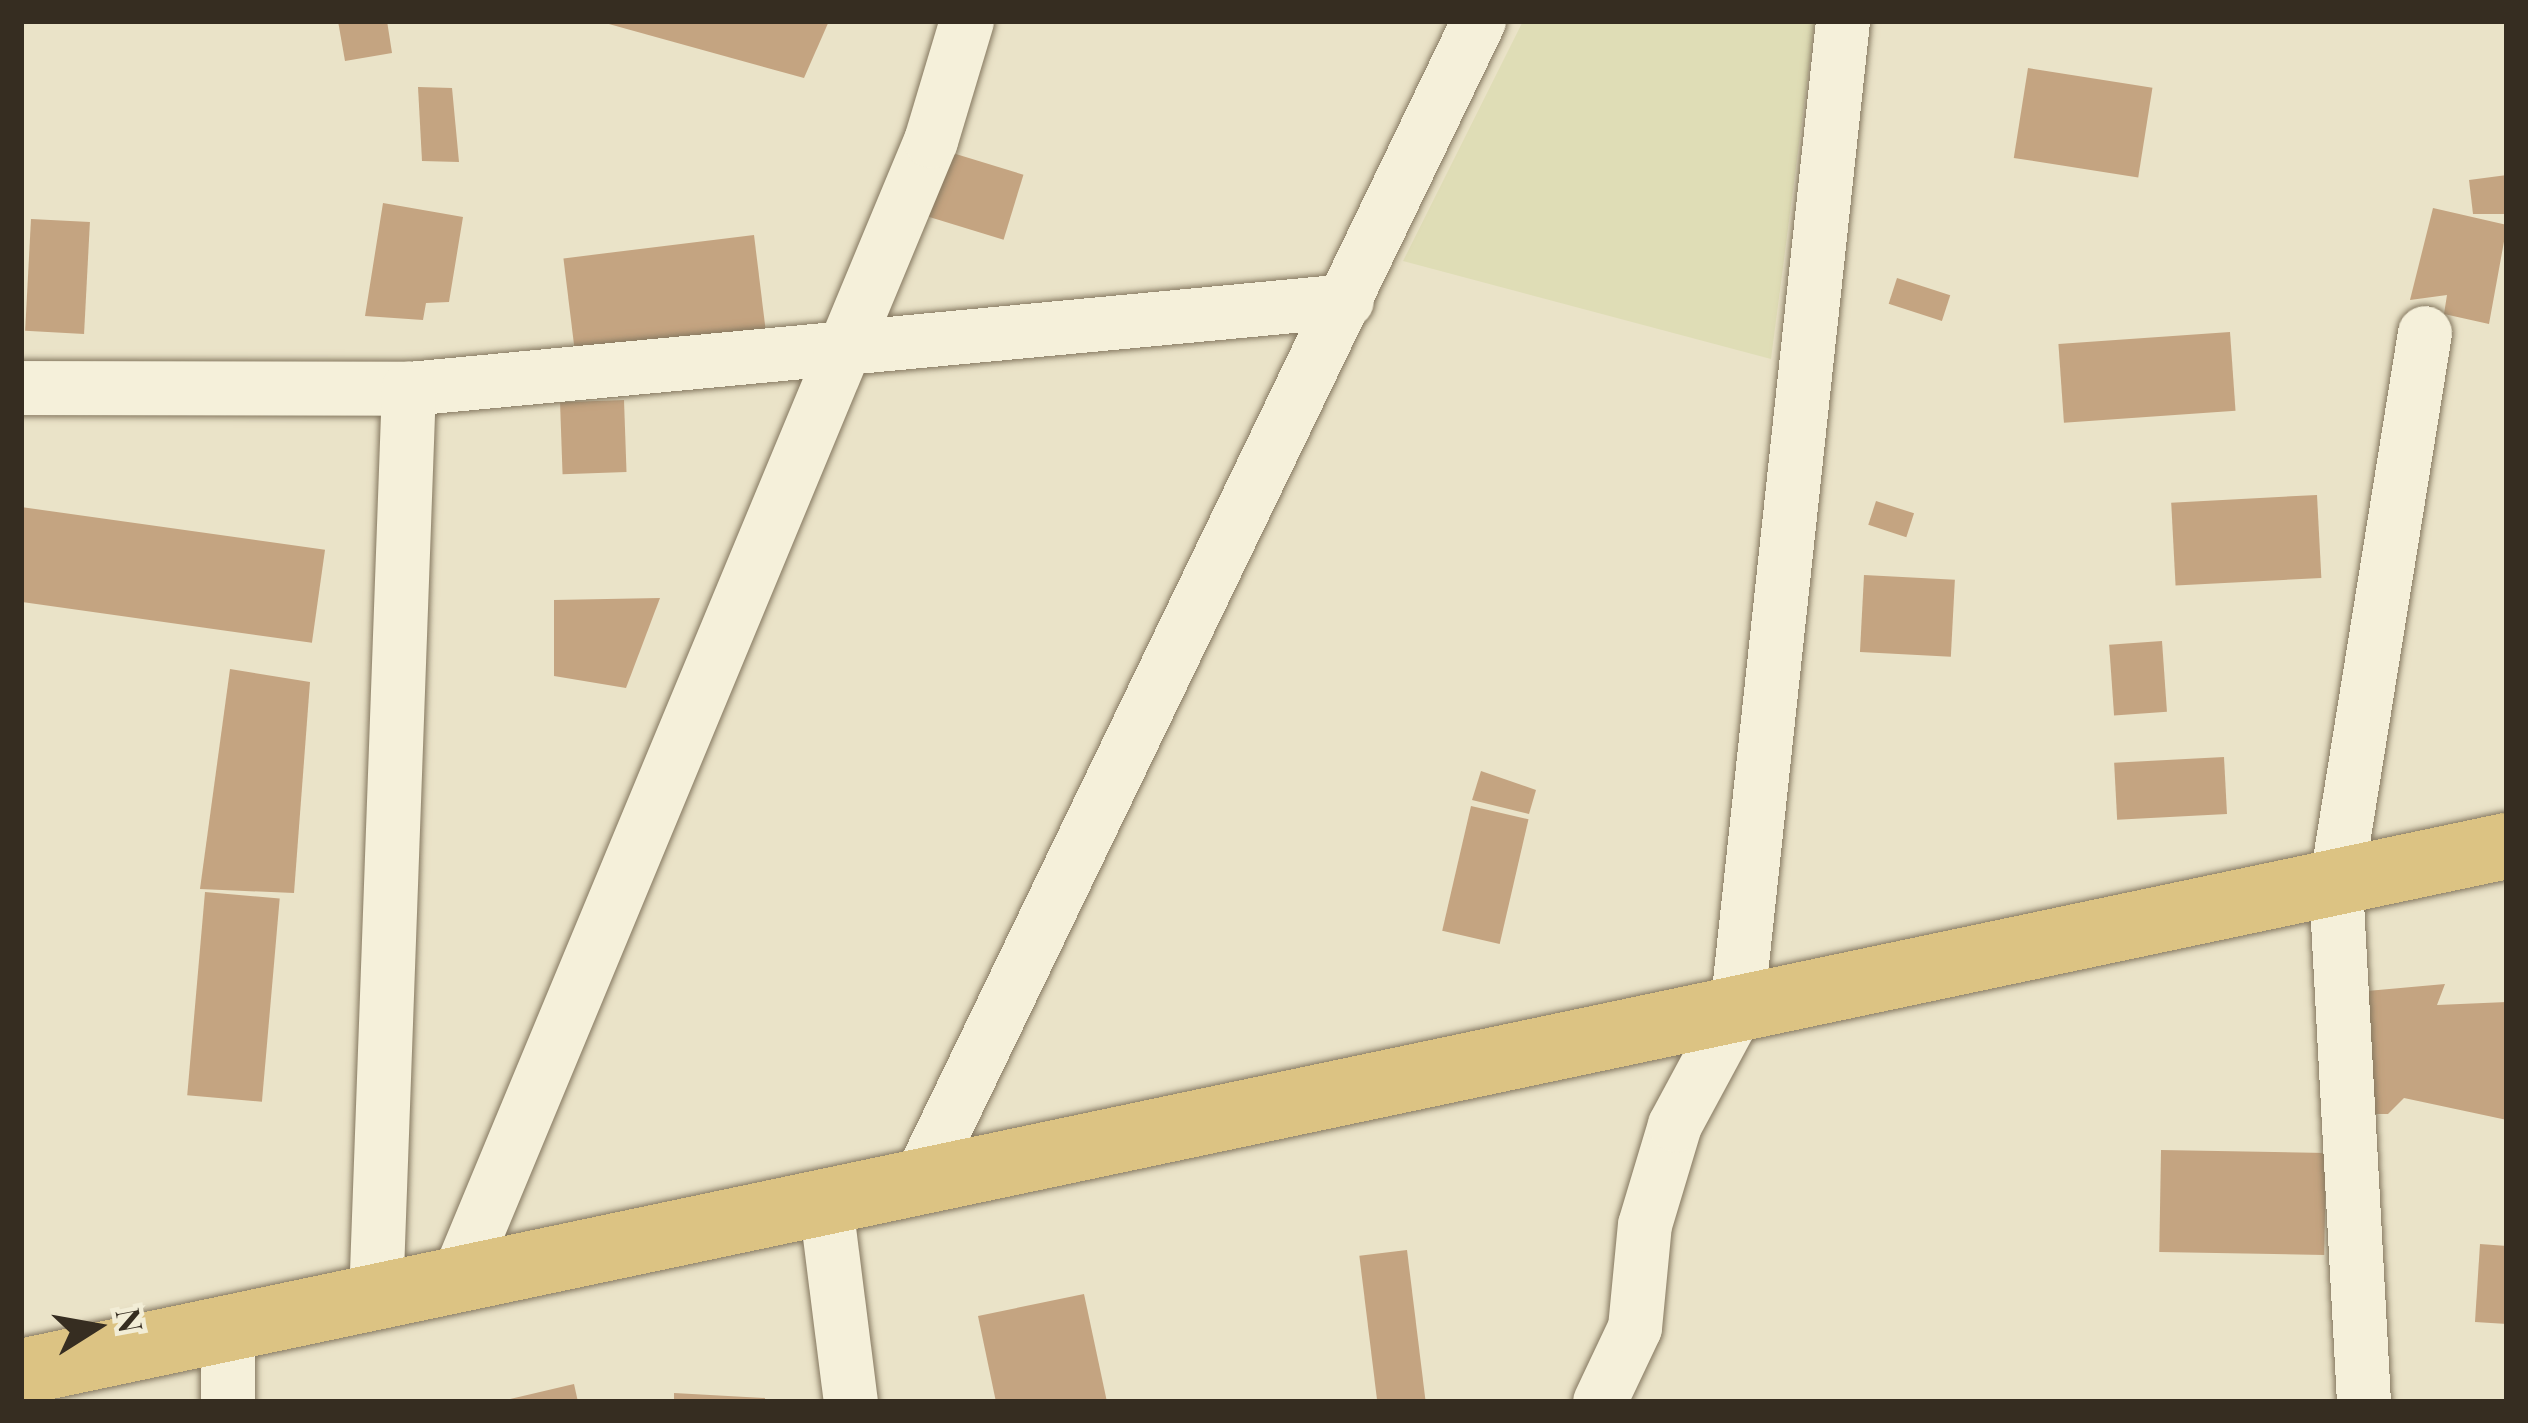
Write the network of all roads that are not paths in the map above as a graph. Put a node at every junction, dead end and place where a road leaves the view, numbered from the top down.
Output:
1 (967, 21) edge
2 (1479, 21) edge
3 (1844, 21) edge
4 (1347, 301) junction
5 (2425, 333) dead end
6 (840, 357) junction
7 (21, 388) edge
8 (409, 389) junction
9 (2507, 846) edge
10 (2336, 885) junction
11 (1737, 1010) junction
12 (920, 1182) junction
13 (826, 1205) junction
14 (456, 1283) junction
15 (376, 1300) junction
16 (228, 1331) junction
17 (21, 1372) edge
18 (228, 1402) edge
19 (851, 1402) edge
20 (1600, 1402) edge
21 (2364, 1402) edge

1 - 6 street
2 - 4 street
3 - 11 street
4 - 6 street
4 - 12 street
5 - 10 street
6 - 8 street
6 - 14 street
7 - 8 street
8 - 15 street
9 - 10 highway
10 - 11 highway
10 - 21 street
11 - 12 highway
11 - 20 street
12 - 13 highway
13 - 14 highway
13 - 19 street
14 - 15 highway
15 - 16 highway
16 - 17 highway
16 - 18 street

